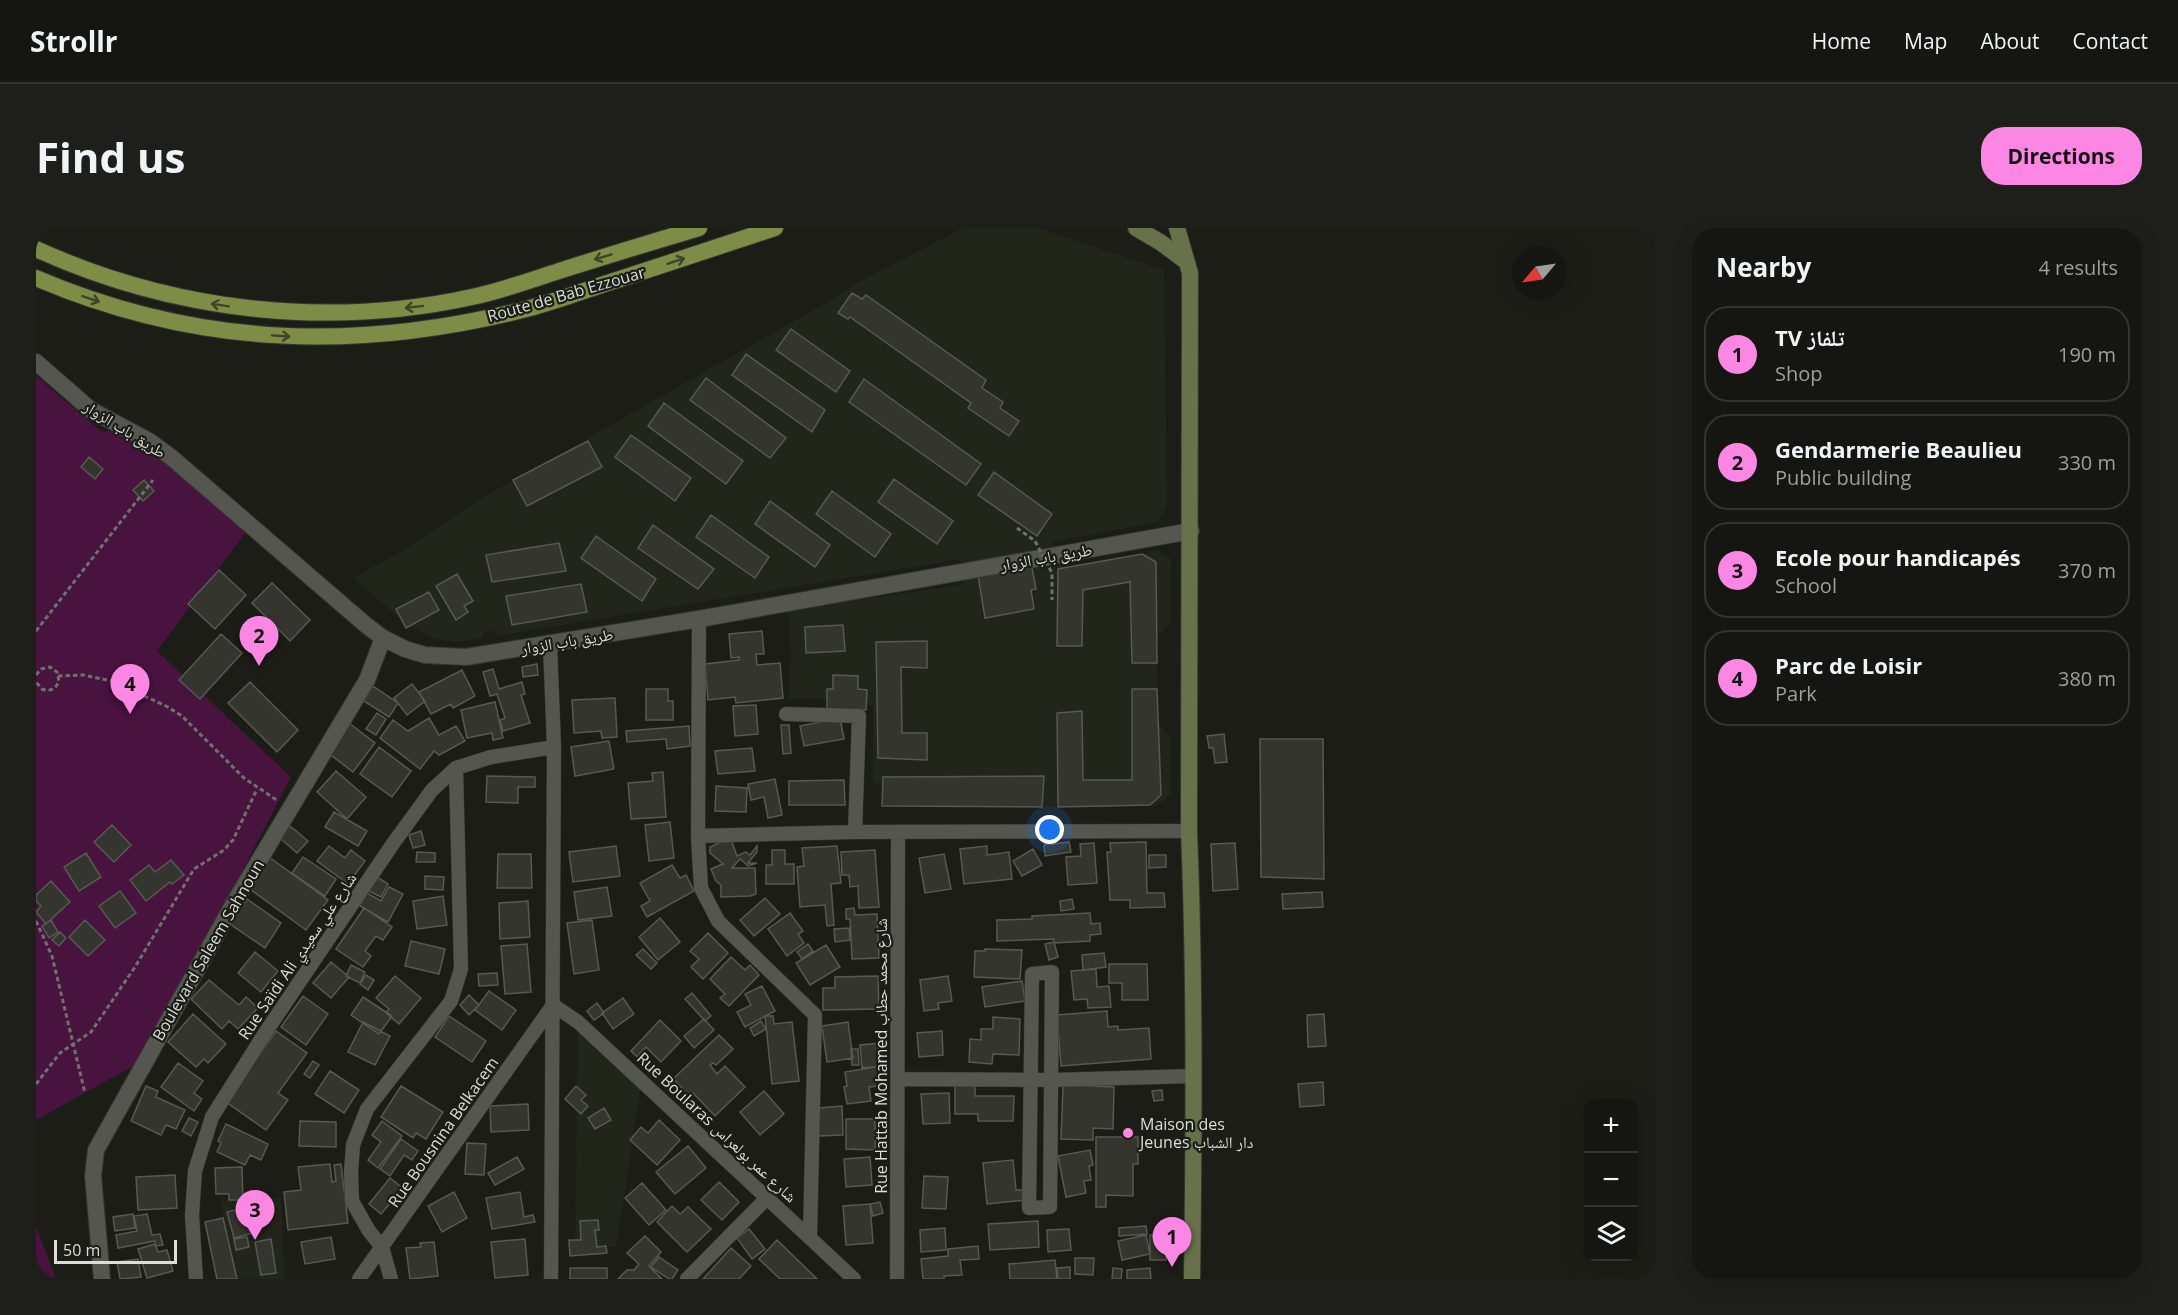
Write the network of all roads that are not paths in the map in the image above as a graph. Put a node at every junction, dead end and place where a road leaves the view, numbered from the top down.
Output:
1 (699, 228) edge
2 (775, 228) edge
3 (1136, 228) edge
4 (1177, 228) edge
5 (36, 249) edge
6 (1188, 262) junction
7 (570, 267) junction
8 (540, 277) junction
9 (36, 278) edge
10 (576, 294) junction
11 (535, 307) junction
12 (36, 362) edge
13 (1191, 531) junction
14 (699, 619) junction
15 (383, 638) junction
16 (550, 644) junction
17 (786, 714) dead end
18 (554, 747) junction
19 (456, 768) junction
20 (1189, 831) junction
21 (855, 832) junction
22 (898, 832) junction
23 (698, 836) junction
24 (553, 1005) junction
25 (1192, 1076) junction
26 (898, 1079) junction
27 (1032, 1080) junction
28 (1052, 1080) junction
29 (768, 1197) junction
30 (810, 1238) junction
31 (382, 1247) junction
32 (102, 1279) edge
33 (196, 1279) edge
34 (359, 1279) edge
35 (391, 1279) edge
36 (551, 1279) edge
37 (687, 1279) edge
38 (854, 1279) edge
39 (897, 1279) edge
40 (1192, 1279) edge

1 -> 7 main road, Route de Bab Ezzouar
10 -> 2 main road, Route de Bab Ezzouar
3 - 6 main road
4 - 6 main road
8 -> 5 main road, Route de Bab Ezzouar
6 - 13 main road
7 - 8 main road, Route de Bab Ezzouar
7 - 10 main road
8 - 11 main road
9 -> 11 main road, Route de Bab Ezzouar
10 - 11 main road, Route de Bab Ezzouar
12 - 15 street, طريق باب الزوار
13 - 14 street, طريق باب الزوار
13 - 20 main road
14 - 16 street, طريق باب الزوار
14 - 23 street
15 - 16 street, طريق باب الزوار
15 - 32 street, Boulevard Saleem Sahnoun
16 - 18 street
17 - 21 street
18 - 19 street, Rue Saïdi Ali شارع علي سعيدي
18 - 24 street
19 - 31 street
19 - 33 street, Rue Saïdi Ali شارع علي سعيدي
20 - 22 street
20 - 25 main road
21 - 22 street
21 - 23 street
22 - 26 street, Rue Hattab Mohamed شارع محمد حطاب
23 - 30 street
24 - 29 street, Rue Boularas شارع عمر بولعراس
24 - 31 street, Rue Bousnina Belkacem
24 - 36 street
25 - 28 street
25 - 40 main road
26 - 27 street
26 - 39 street, Rue Hattab Mohamed شارع محمد حطاب
27 - 28 street
27 - 28 street
27 - 28 street
29 - 30 street, Rue Boularas شارع عمر بولعراس
29 - 37 street
30 - 38 street, Rue Boularas شارع عمر بولعراس
31 - 34 street, Rue Bousnina Belkacem
31 - 35 street

